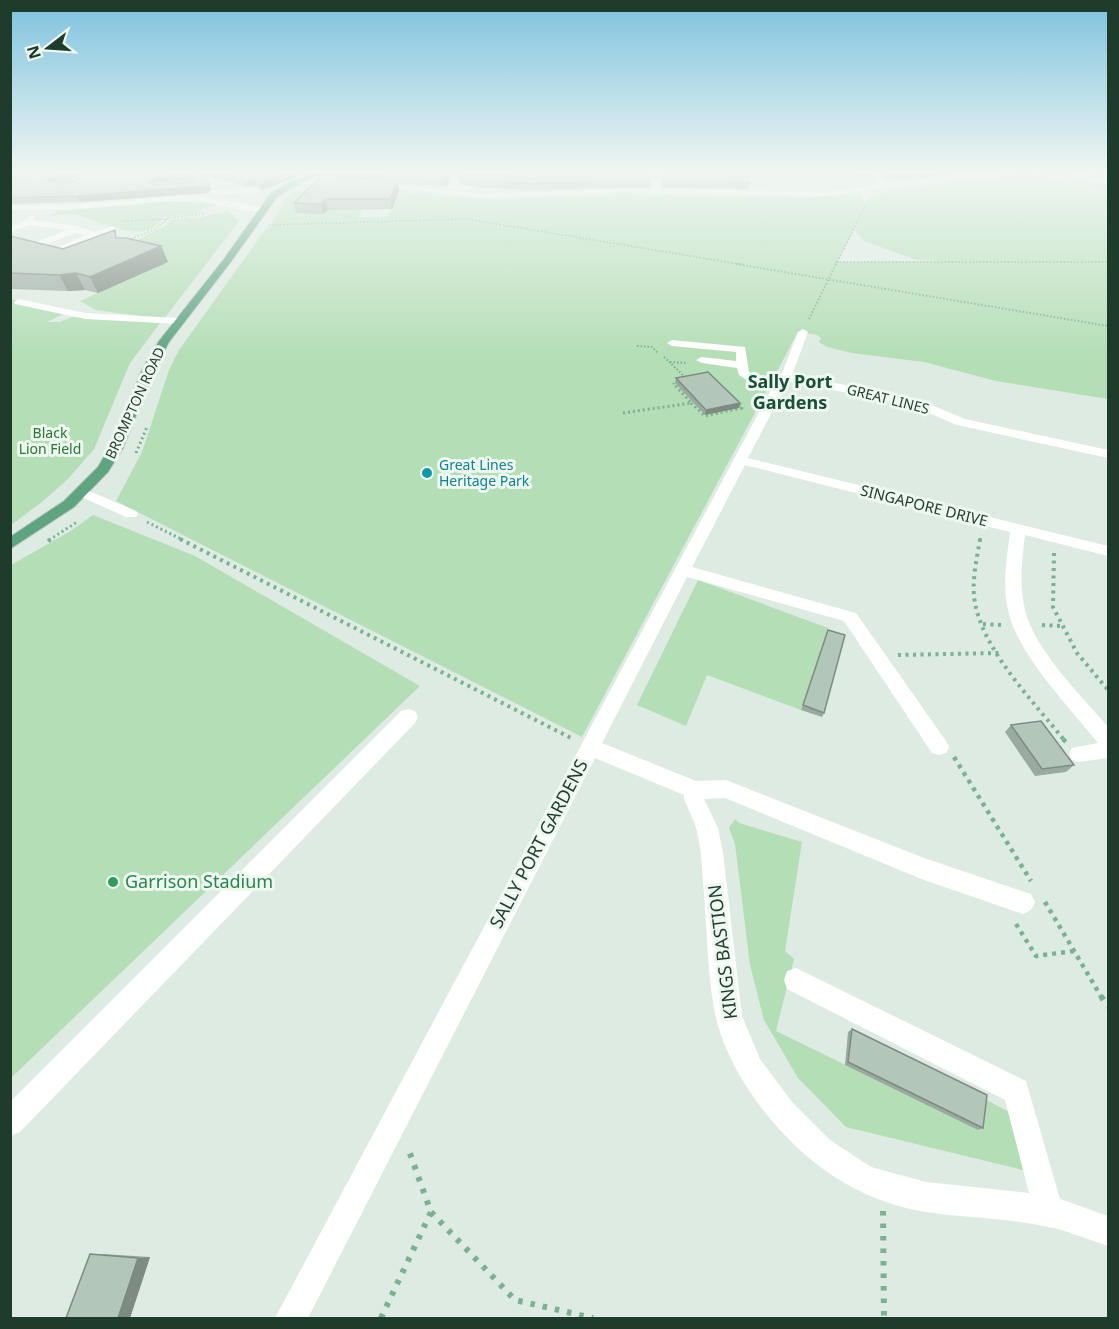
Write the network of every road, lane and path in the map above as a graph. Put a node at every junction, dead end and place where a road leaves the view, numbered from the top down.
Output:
1 (67, 233) edge
2 (86, 233) edge
3 (100, 233) edge
4 (145, 233) edge
5 (248, 233) edge
6 (550, 233) edge
7 (852, 233) edge
8 (94, 235) junction
9 (123, 241) edge
10 (37, 245) edge
11 (61, 249) edge
12 (836, 262) junction
13 (1108, 262) edge
14 (827, 280) junction
15 (19, 302) dead end
16 (179, 321) junction
17 (1108, 326) edge
18 (803, 332) joint
19 (672, 343) dead end
20 (637, 346) dead end
21 (702, 360) dead end
22 (742, 365) junction
23 (784, 378) junction
24 (734, 399) edge
25 (691, 403) junction
26 (623, 413) dead end
27 (147, 425) dead end
28 (136, 454) dead end
29 (1108, 454) edge
30 (741, 460) junction
31 (82, 492) junction
32 (131, 514) joint
33 (1018, 529) junction
34 (10, 543) edge
35 (1054, 546) dead end
36 (1108, 551) edge
37 (683, 570) junction
38 (999, 653) dead end
39 (876, 656) junction
40 (1108, 690) edge
41 (408, 717) dead end
42 (1108, 741) edge
43 (590, 747) junction
44 (939, 747) joint
45 (1108, 750) edge
46 (1079, 754) dead end
47 (695, 790) junction
48 (1034, 897) junction
49 (796, 980) dead end
50 (1108, 1007) edge
51 (396, 1117) junction
52 (10, 1122) edge
53 (883, 1185) junction
54 (431, 1212) junction
55 (1049, 1212) junction
56 (1108, 1231) edge
57 (291, 1318) edge
58 (381, 1318) edge
59 (593, 1318) edge
60 (884, 1318) edge

1 - 10 street
2 - 8 street
3 - 8 street
4 - 9 path
5 - 16 main road, BROMPTON ROAD
6 - 14 path
7 - 12 path
8 - 11 street
12 - 13 path
12 - 14 path
14 - 17 path
14 - 18 path
15 - 16 street
16 - 31 main road, BROMPTON ROAD
18 - 23 street, SALLY PORT GARDENS
19 - 22 street, GREAT LINES
20 - 25 path
21 - 22 street
22 - 23 street, GREAT LINES
23 - 29 street, GREAT LINES
23 - 30 street, SALLY PORT GARDENS
24 - 25 path
25 - 26 path
27 - 28 path, BROMPTON ROAD
30 - 33 street, SINGAPORE DRIVE
30 - 37 street, SALLY PORT GARDENS
31 - 32 street
31 - 34 main road, BROMPTON ROAD
32 - 43 path
33 - 36 street, SINGAPORE DRIVE
33 - 42 street
35 - 40 path
37 - 39 street
37 - 43 street, SALLY PORT GARDENS
38 - 39 path
39 - 44 street
41 - 52 street
43 - 47 street
43 - 51 street, SALLY PORT GARDENS
44 - 48 path
45 - 46 street
47 - 48 street
47 - 53 street, KINGS BASTION
48 - 50 path
49 - 55 street
51 - 54 path
51 - 57 street, SALLY PORT GARDENS
53 - 55 street, KINGS BASTION
53 - 60 path
54 - 58 path
54 - 59 path
55 - 56 street, KINGS BASTION

